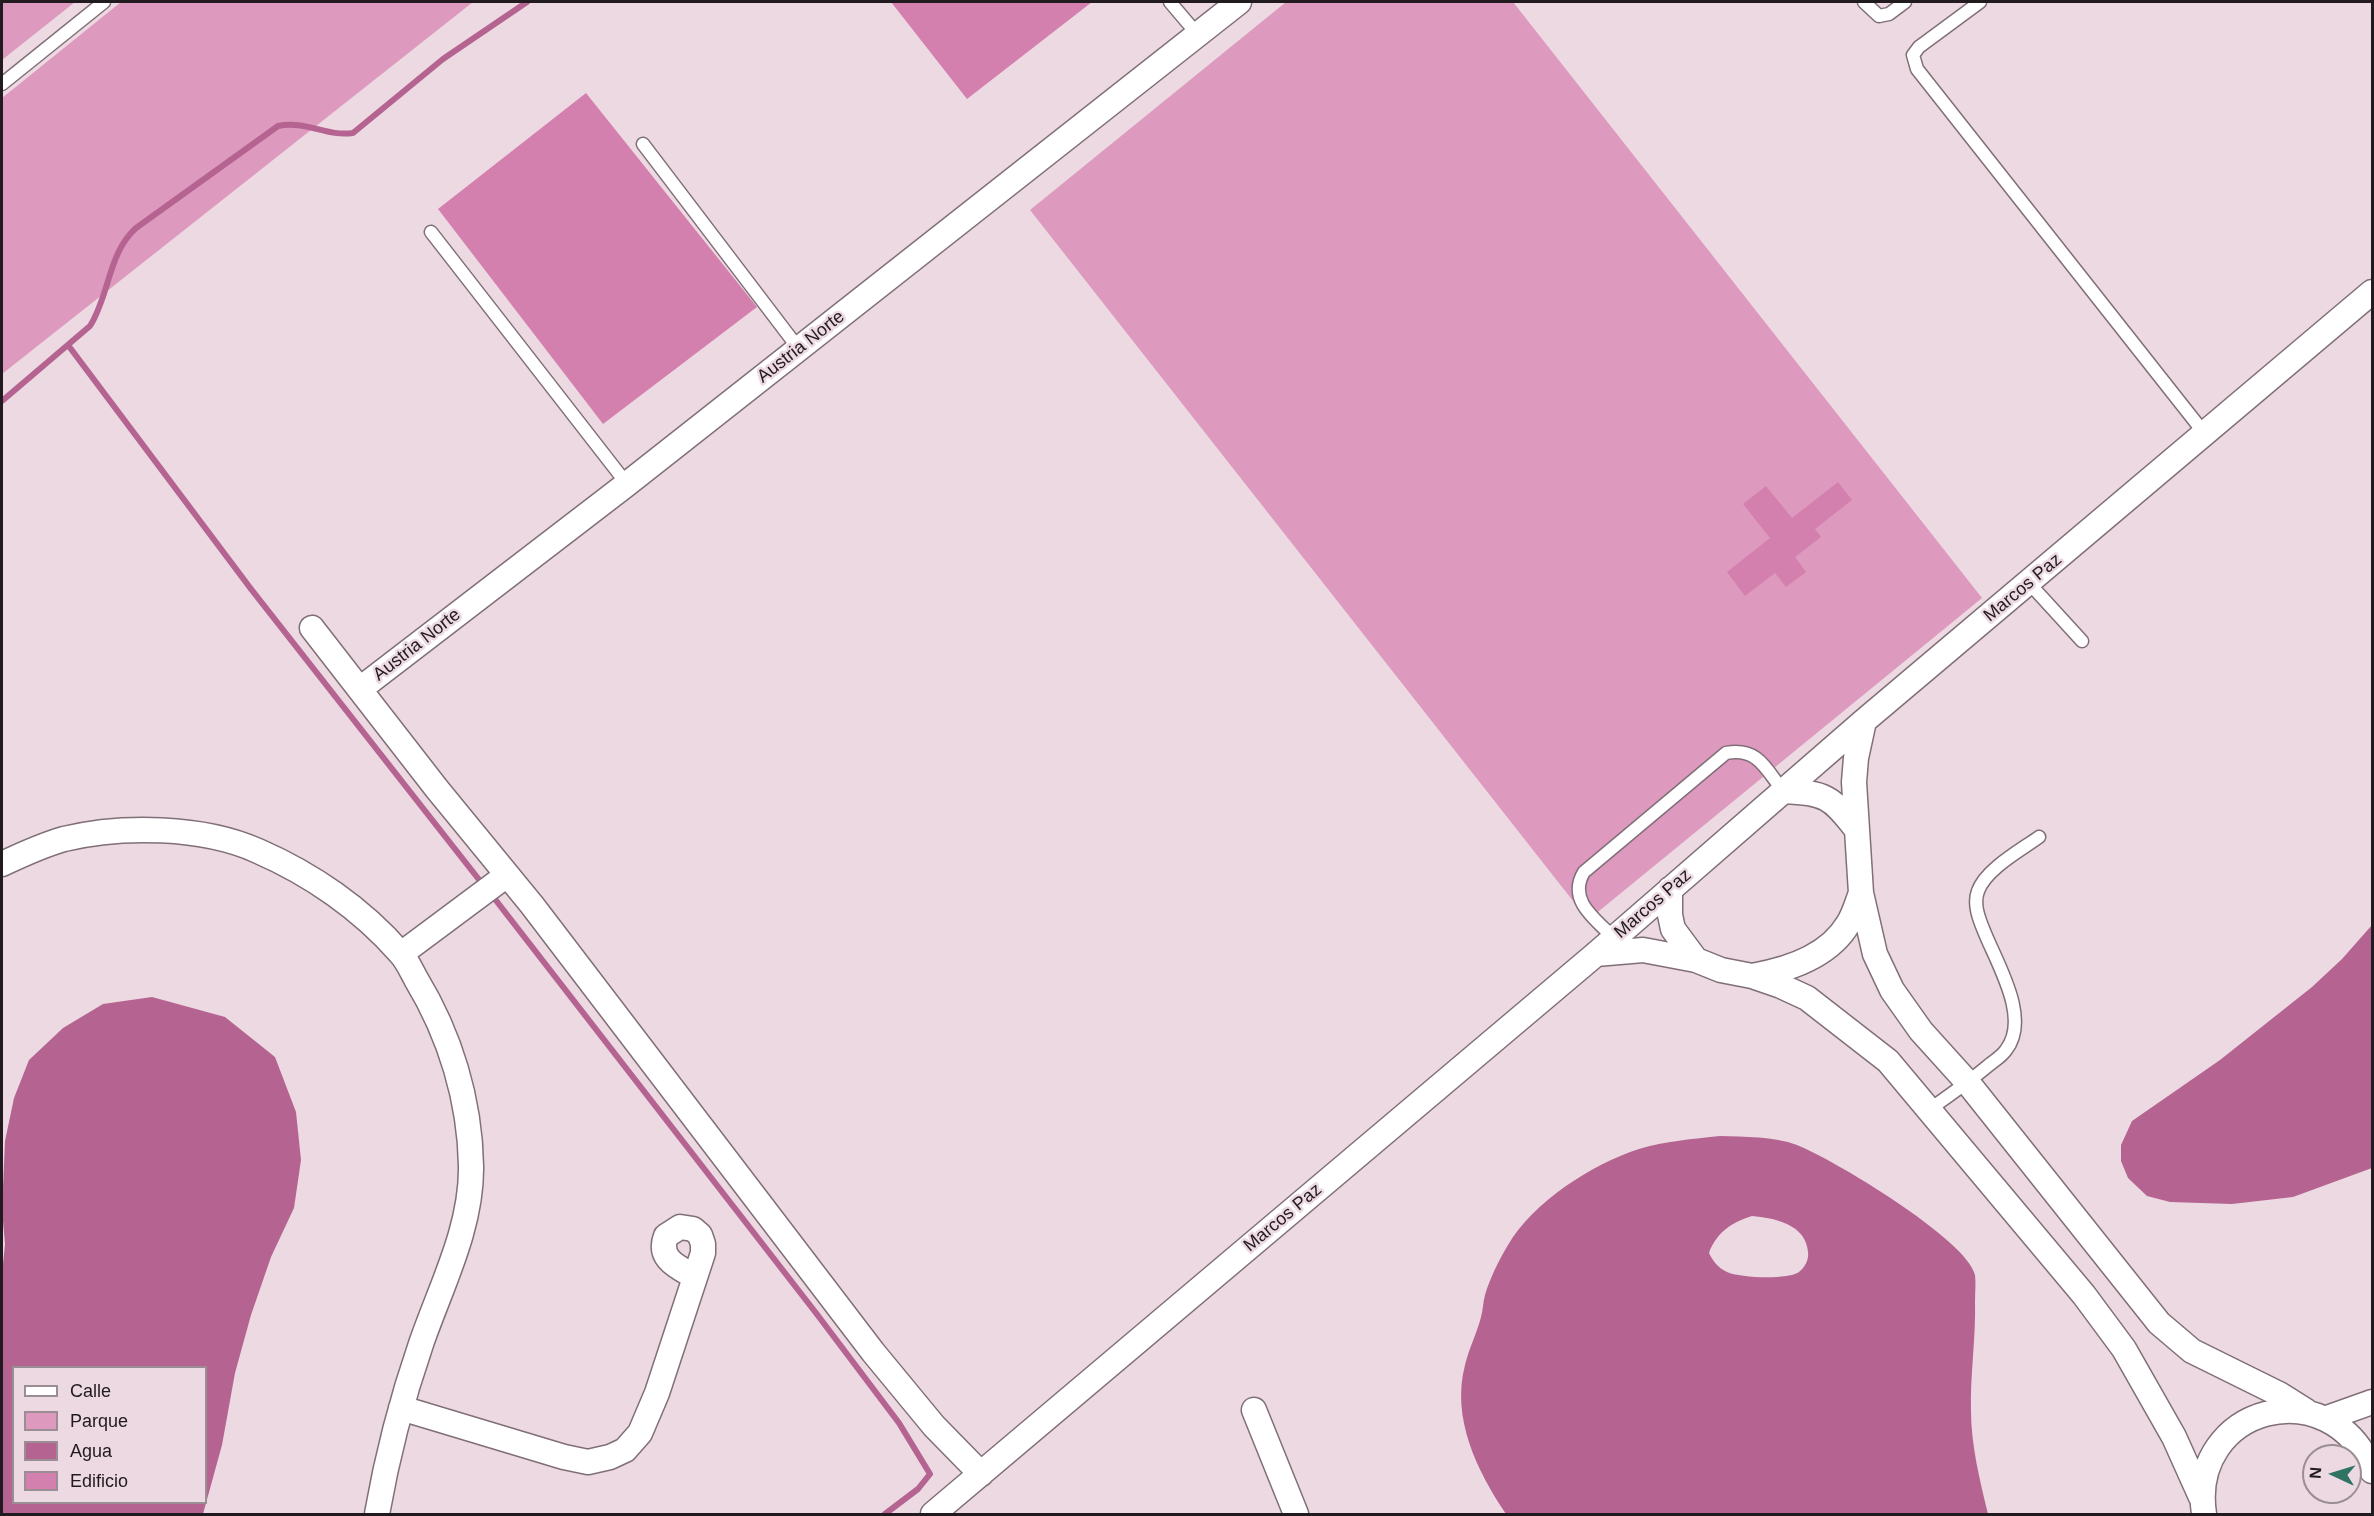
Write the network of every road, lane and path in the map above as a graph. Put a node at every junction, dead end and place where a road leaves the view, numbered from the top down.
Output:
1 (104, 2) edge
2 (1170, 2) edge
3 (1239, 2) edge
4 (1864, 2) edge
5 (1905, 2) edge
6 (1980, 2) edge
7 (1198, 35) junction
8 (2, 84) edge
9 (643, 144) dead end
10 (431, 231) dead end
11 (2373, 292) edge
12 (800, 349) junction
13 (2205, 434) junction
14 (627, 484) junction
15 (2029, 583) junction
16 (312, 628) dead end
17 (2082, 641) dead end
18 (360, 689) junction
19 (1864, 721) junction
20 (1783, 791) junction
21 (1857, 830) junction
22 (2039, 837) dead end
23 (2, 864) edge
24 (502, 878) junction
25 (1671, 889) junction
26 (1861, 893) junction
27 (1614, 938) junction
28 (401, 954) junction
29 (1596, 954) junction
30 (1696, 960) junction
31 (1752, 976) junction
32 (1968, 1083) junction
33 (1930, 1109) junction
34 (695, 1277) dead end
35 (2373, 1402) edge
36 (401, 1408) junction
37 (1254, 1410) dead end
38 (2316, 1415) junction
39 (2361, 1437) edge
40 (2373, 1471) edge
41 (981, 1474) junction
42 (2202, 1506) edge
43 (377, 1515) edge
44 (933, 1515) edge
45 (1296, 1515) edge

1 - 8 lane
2 - 7 lane
3 - 7 street, Austria Norte
4 - 5 lane
6 - 13 lane
7 - 12 street, Austria Norte
9 - 12 lane
10 - 14 lane
11 - 13 street, Marcos Paz
12 - 14 street, Austria Norte
13 - 15 street, Marcos Paz
14 - 18 street, Austria Norte
15 - 17 lane
15 - 19 street, Marcos Paz
16 - 18 street
18 - 24 street
19 - 20 street, Marcos Paz
19 - 21 street
20 - 21 street
20 - 25 street, Marcos Paz
20 - 27 lane
21 - 26 street
22 - 32 lane
23 - 28 street
24 - 28 street
24 - 41 street
25 - 27 street, Marcos Paz
25 - 30 street
26 - 31 street
26 - 32 street
27 - 29 street, Marcos Paz
28 - 36 street
29 - 30 street
29 - 41 street, Marcos Paz
30 - 31 street
31 - 33 street
32 - 33 lane
32 - 38 street
33 - 42 street
34 - 36 street
35 - 38 street
36 - 43 street
37 - 45 street
38 - 39 street
38 - 42 street
39 - 40 street
41 - 44 street, Marcos Paz

